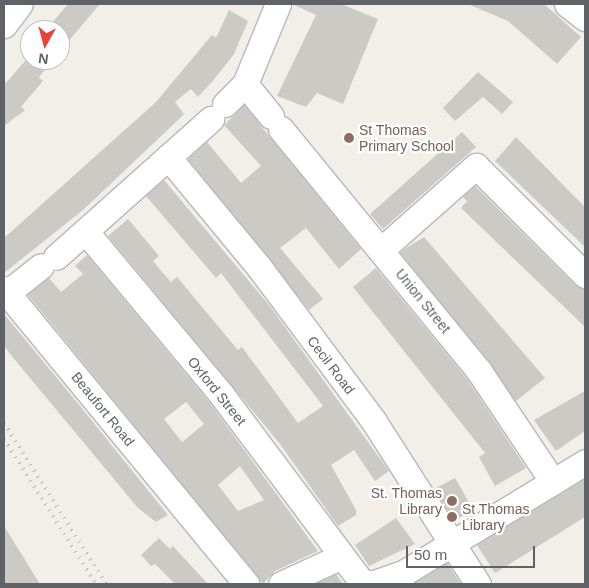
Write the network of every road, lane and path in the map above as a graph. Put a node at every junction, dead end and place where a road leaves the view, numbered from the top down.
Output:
1 (20, 4) edge
2 (278, 4) edge
3 (567, 4) edge
4 (585, 18) edge
5 (4, 25) edge
6 (245, 84) junction
7 (168, 158) junction
8 (86, 232) junction
9 (381, 250) junction
10 (585, 275) edge
11 (6, 291) edge
12 (585, 462) edge
13 (553, 482) junction
14 (452, 544) junction
15 (340, 557) junction
16 (361, 582) edge
17 (246, 584) edge
18 (280, 584) edge
19 (478, 584) edge

1 - 5 street
2 - 6 street
3 - 4 street
6 - 7 street
6 - 9 street, Union Street
7 - 8 street
7 - 14 street, Cecil Road
8 - 11 street
8 - 15 street, Oxford Street
9 - 10 street
9 - 13 street, Union Street
11 - 17 street, Beaufort Road
12 - 13 street
13 - 14 street
14 - 16 street
14 - 19 street, Cecil Road
15 - 16 street, Oxford Street
15 - 18 street

